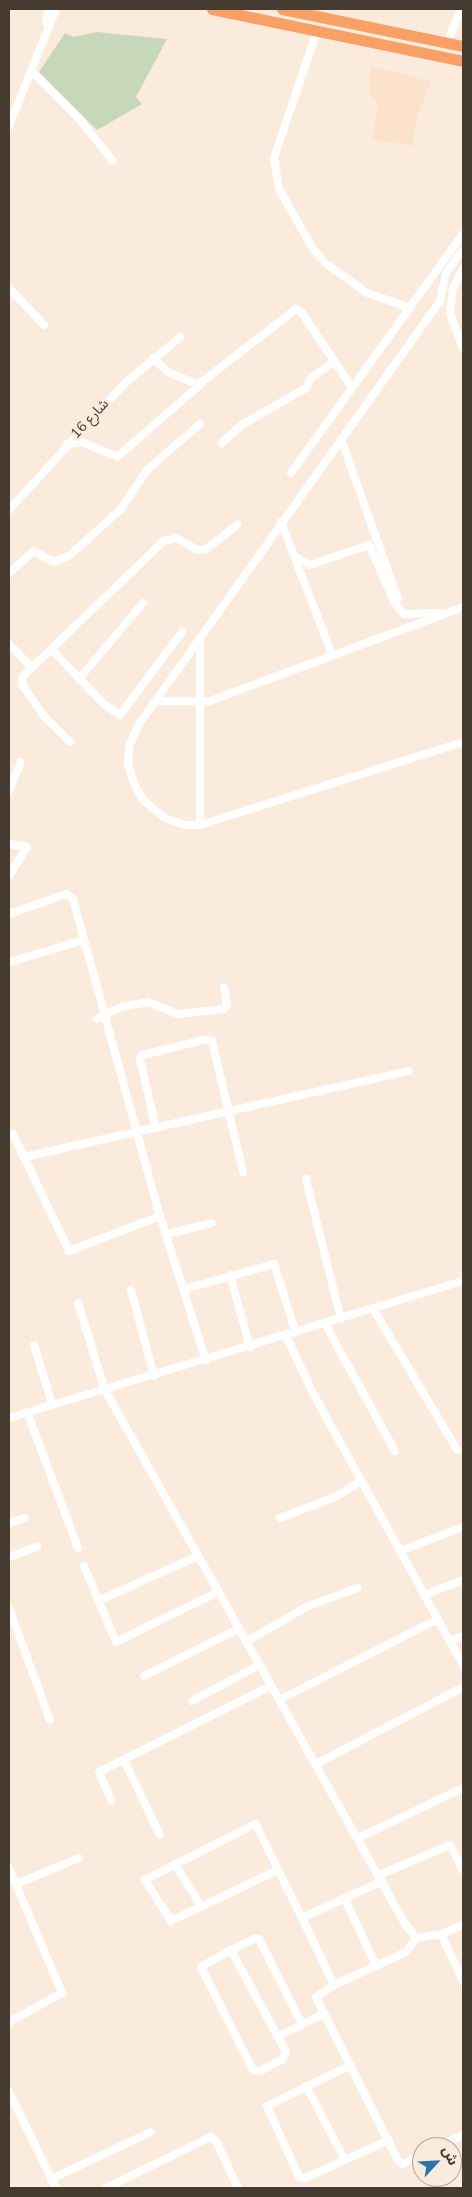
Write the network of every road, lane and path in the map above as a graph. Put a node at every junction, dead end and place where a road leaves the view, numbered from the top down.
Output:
1 (49, 9) edge
2 (56, 9) edge
3 (212, 9) edge
4 (282, 9) edge
5 (461, 9) edge
6 (303, 11) edge
7 (318, 31) junction
8 (42, 38) junction
9 (447, 43) junction
10 (463, 46) edge
11 (463, 61) edge
12 (31, 70) junction
13 (12, 110) edge
14 (9, 126) edge
15 (112, 160) dead end
16 (463, 234) edge
17 (463, 249) edge
18 (463, 269) edge
19 (9, 288) edge
20 (410, 308) junction
21 (44, 325) dead end
22 (180, 337) dead end
23 (463, 348) edge
24 (153, 358) junction
25 (334, 362) junction
26 (201, 384) junction
27 (352, 386) junction
28 (200, 424) dead end
29 (341, 439) junction
30 (222, 442) dead end
31 (67, 444) junction
32 (291, 473) dead end
33 (9, 510) edge
34 (281, 522) junction
35 (237, 525) dead end
36 (294, 556) junction
37 (9, 573) edge
38 (143, 603) dead end
39 (463, 607) edge
40 (448, 612) junction
41 (404, 614) junction
42 (182, 632) dead end
43 (200, 640) junction
44 (9, 644) edge
45 (52, 650) junction
46 (332, 654) junction
47 (32, 668) junction
48 (79, 680) junction
49 (157, 701) junction
50 (200, 702) junction
51 (70, 742) dead end
52 (463, 742) edge
53 (21, 762) dead end
54 (9, 789) edge
55 (200, 825) junction
56 (9, 844) edge
57 (9, 876) edge
58 (9, 914) edge
59 (84, 940) junction
60 (9, 962) edge
61 (224, 987) dead end
62 (106, 1014) junction
63 (97, 1019) dead end
64 (408, 1071) dead end
65 (230, 1111) junction
66 (156, 1128) junction
67 (140, 1133) junction
68 (13, 1134) dead end
69 (24, 1157) junction
70 (243, 1172) dead end
71 (306, 1179) dead end
72 (160, 1216) junction
73 (212, 1223) dead end
74 (167, 1234) junction
75 (230, 1275) junction
76 (463, 1281) edge
77 (185, 1289) junction
78 (131, 1290) dead end
79 (78, 1303) dead end
80 (374, 1310) junction
81 (341, 1320) junction
82 (325, 1324) junction
83 (296, 1333) junction
84 (286, 1336) junction
85 (34, 1345) dead end
86 (250, 1347) junction
87 (206, 1361) junction
88 (154, 1376) junction
89 (105, 1390) junction
90 (52, 1404) junction
91 (27, 1412) junction
92 (9, 1418) edge
93 (457, 1450) dead end
94 (395, 1451) dead end
95 (362, 1481) junction
96 (24, 1518) dead end
97 (280, 1518) dead end
98 (9, 1523) edge
99 (463, 1527) edge
100 (37, 1547) dead end
101 (78, 1548) dead end
102 (400, 1551) junction
103 (198, 1556) junction
104 (9, 1557) edge
105 (84, 1566) dead end
106 (463, 1580) edge
107 (358, 1588) dead end
108 (218, 1592) junction
109 (424, 1595) junction
110 (98, 1601) junction
111 (9, 1608) edge
112 (438, 1619) junction
113 (238, 1629) junction
114 (463, 1636) edge
115 (450, 1641) junction
116 (246, 1642) junction
117 (258, 1665) junction
118 (463, 1665) edge
119 (144, 1676) dead end
120 (271, 1686) junction
121 (463, 1687) edge
122 (192, 1700) dead end
123 (279, 1700) junction
124 (50, 1720) dead end
125 (124, 1760) junction
126 (316, 1764) junction
127 (463, 1788) edge
128 (111, 1800) dead end
129 (160, 1835) dead end
130 (358, 1838) junction
131 (79, 1858) dead end
132 (176, 1864) junction
133 (9, 1868) edge
134 (278, 1870) junction
135 (463, 1870) edge
136 (380, 1878) junction
137 (16, 1884) junction
138 (344, 1899) junction
139 (201, 1906) junction
140 (302, 1918) junction
141 (463, 1925) edge
142 (441, 1934) junction
143 (416, 1938) junction
144 (231, 1950) junction
145 (376, 1966) junction
146 (463, 1981) edge
147 (334, 1985) junction
148 (325, 2013) junction
149 (9, 2021) edge
150 (302, 2024) junction
151 (278, 2036) junction
152 (351, 2065) junction
153 (306, 2086) junction
154 (9, 2092) edge
155 (151, 2132) dead end
156 (389, 2140) junction
157 (412, 2158) edge
158 (345, 2160) junction
159 (51, 2179) junction
160 (56, 2188) edge
161 (106, 2188) edge
162 (238, 2188) edge

1 - 8 street
2 - 8 street
3 - 7 highway
4 - 6 highway
5 - 9 street
6 - 9 highway
7 - 11 highway
7 - 20 street
8 - 12 street
9 - 10 highway
12 - 13 street
12 - 15 street
13 - 14 street
16 - 20 street
17 - 29 street
18 - 23 street
19 - 21 street
20 - 27 street
22 - 24 street, شارع 16
24 - 26 street
24 - 31 street, شارع 16
25 - 26 street
25 - 27 street
25 - 30 street
26 - 31 street
27 - 32 street
28 - 37 street
29 - 34 street
29 - 41 street
31 - 33 street, شارع 16
34 - 36 street
34 - 43 street
35 - 45 street
36 - 41 street
36 - 46 street
38 - 48 street
39 - 40 street
40 - 41 street
40 - 46 street
42 - 48 street
43 - 49 street
43 - 50 street
44 - 47 street
45 - 47 street
45 - 48 street
46 - 50 street
47 - 51 street
49 - 50 street
49 - 55 street
50 - 55 street
52 - 55 street
53 - 54 street
56 - 57 street
58 - 59 street
59 - 60 street
59 - 62 street
61 - 62 street
62 - 63 street
62 - 67 street
64 - 65 street
65 - 66 street
65 - 66 street
65 - 70 street
66 - 67 street
67 - 69 street
67 - 72 street
68 - 69 street
69 - 72 street
71 - 81 street
72 - 74 street
73 - 74 street
74 - 77 street
75 - 77 street
75 - 83 street
75 - 86 street
76 - 80 street
77 - 87 street
78 - 88 street
79 - 89 street
80 - 81 street
80 - 93 street
81 - 82 street
82 - 83 street
82 - 94 street
83 - 84 street
84 - 86 street
84 - 95 street
85 - 90 street
86 - 87 street
87 - 88 street
88 - 89 street
89 - 90 street
89 - 103 street
90 - 91 street
91 - 92 street
91 - 101 street
95 - 97 street
95 - 102 street
96 - 98 street
99 - 102 street
100 - 104 street
102 - 109 street
103 - 108 street
103 - 110 street
105 - 110 street
106 - 109 street
107 - 116 street
108 - 110 street
108 - 113 street
109 - 112 street
111 - 124 street
112 - 115 street
112 - 123 street
113 - 116 street
113 - 119 street
114 - 115 street
115 - 118 street
116 - 117 street
117 - 120 street
117 - 122 street
120 - 123 street
120 - 125 street
121 - 126 street
123 - 126 street
125 - 128 street
125 - 129 street
126 - 130 street
127 - 130 street
130 - 136 street
131 - 137 street
132 - 134 street
132 - 139 street
132 - 139 street
133 - 137 street
134 - 139 street
134 - 140 street
135 - 136 street
136 - 138 street
136 - 143 street
137 - 149 street
138 - 140 street
138 - 145 street
140 - 147 street
141 - 142 street
142 - 143 street
142 - 146 street
143 - 145 street
144 - 150 street
144 - 151 street
144 - 151 street
145 - 147 street
147 - 148 street
148 - 150 street
148 - 152 street
150 - 151 street
152 - 153 street
152 - 156 street
153 - 158 street
153 - 158 street
154 - 159 street
155 - 159 street
156 - 157 street
156 - 158 street
159 - 160 street
161 - 162 street

